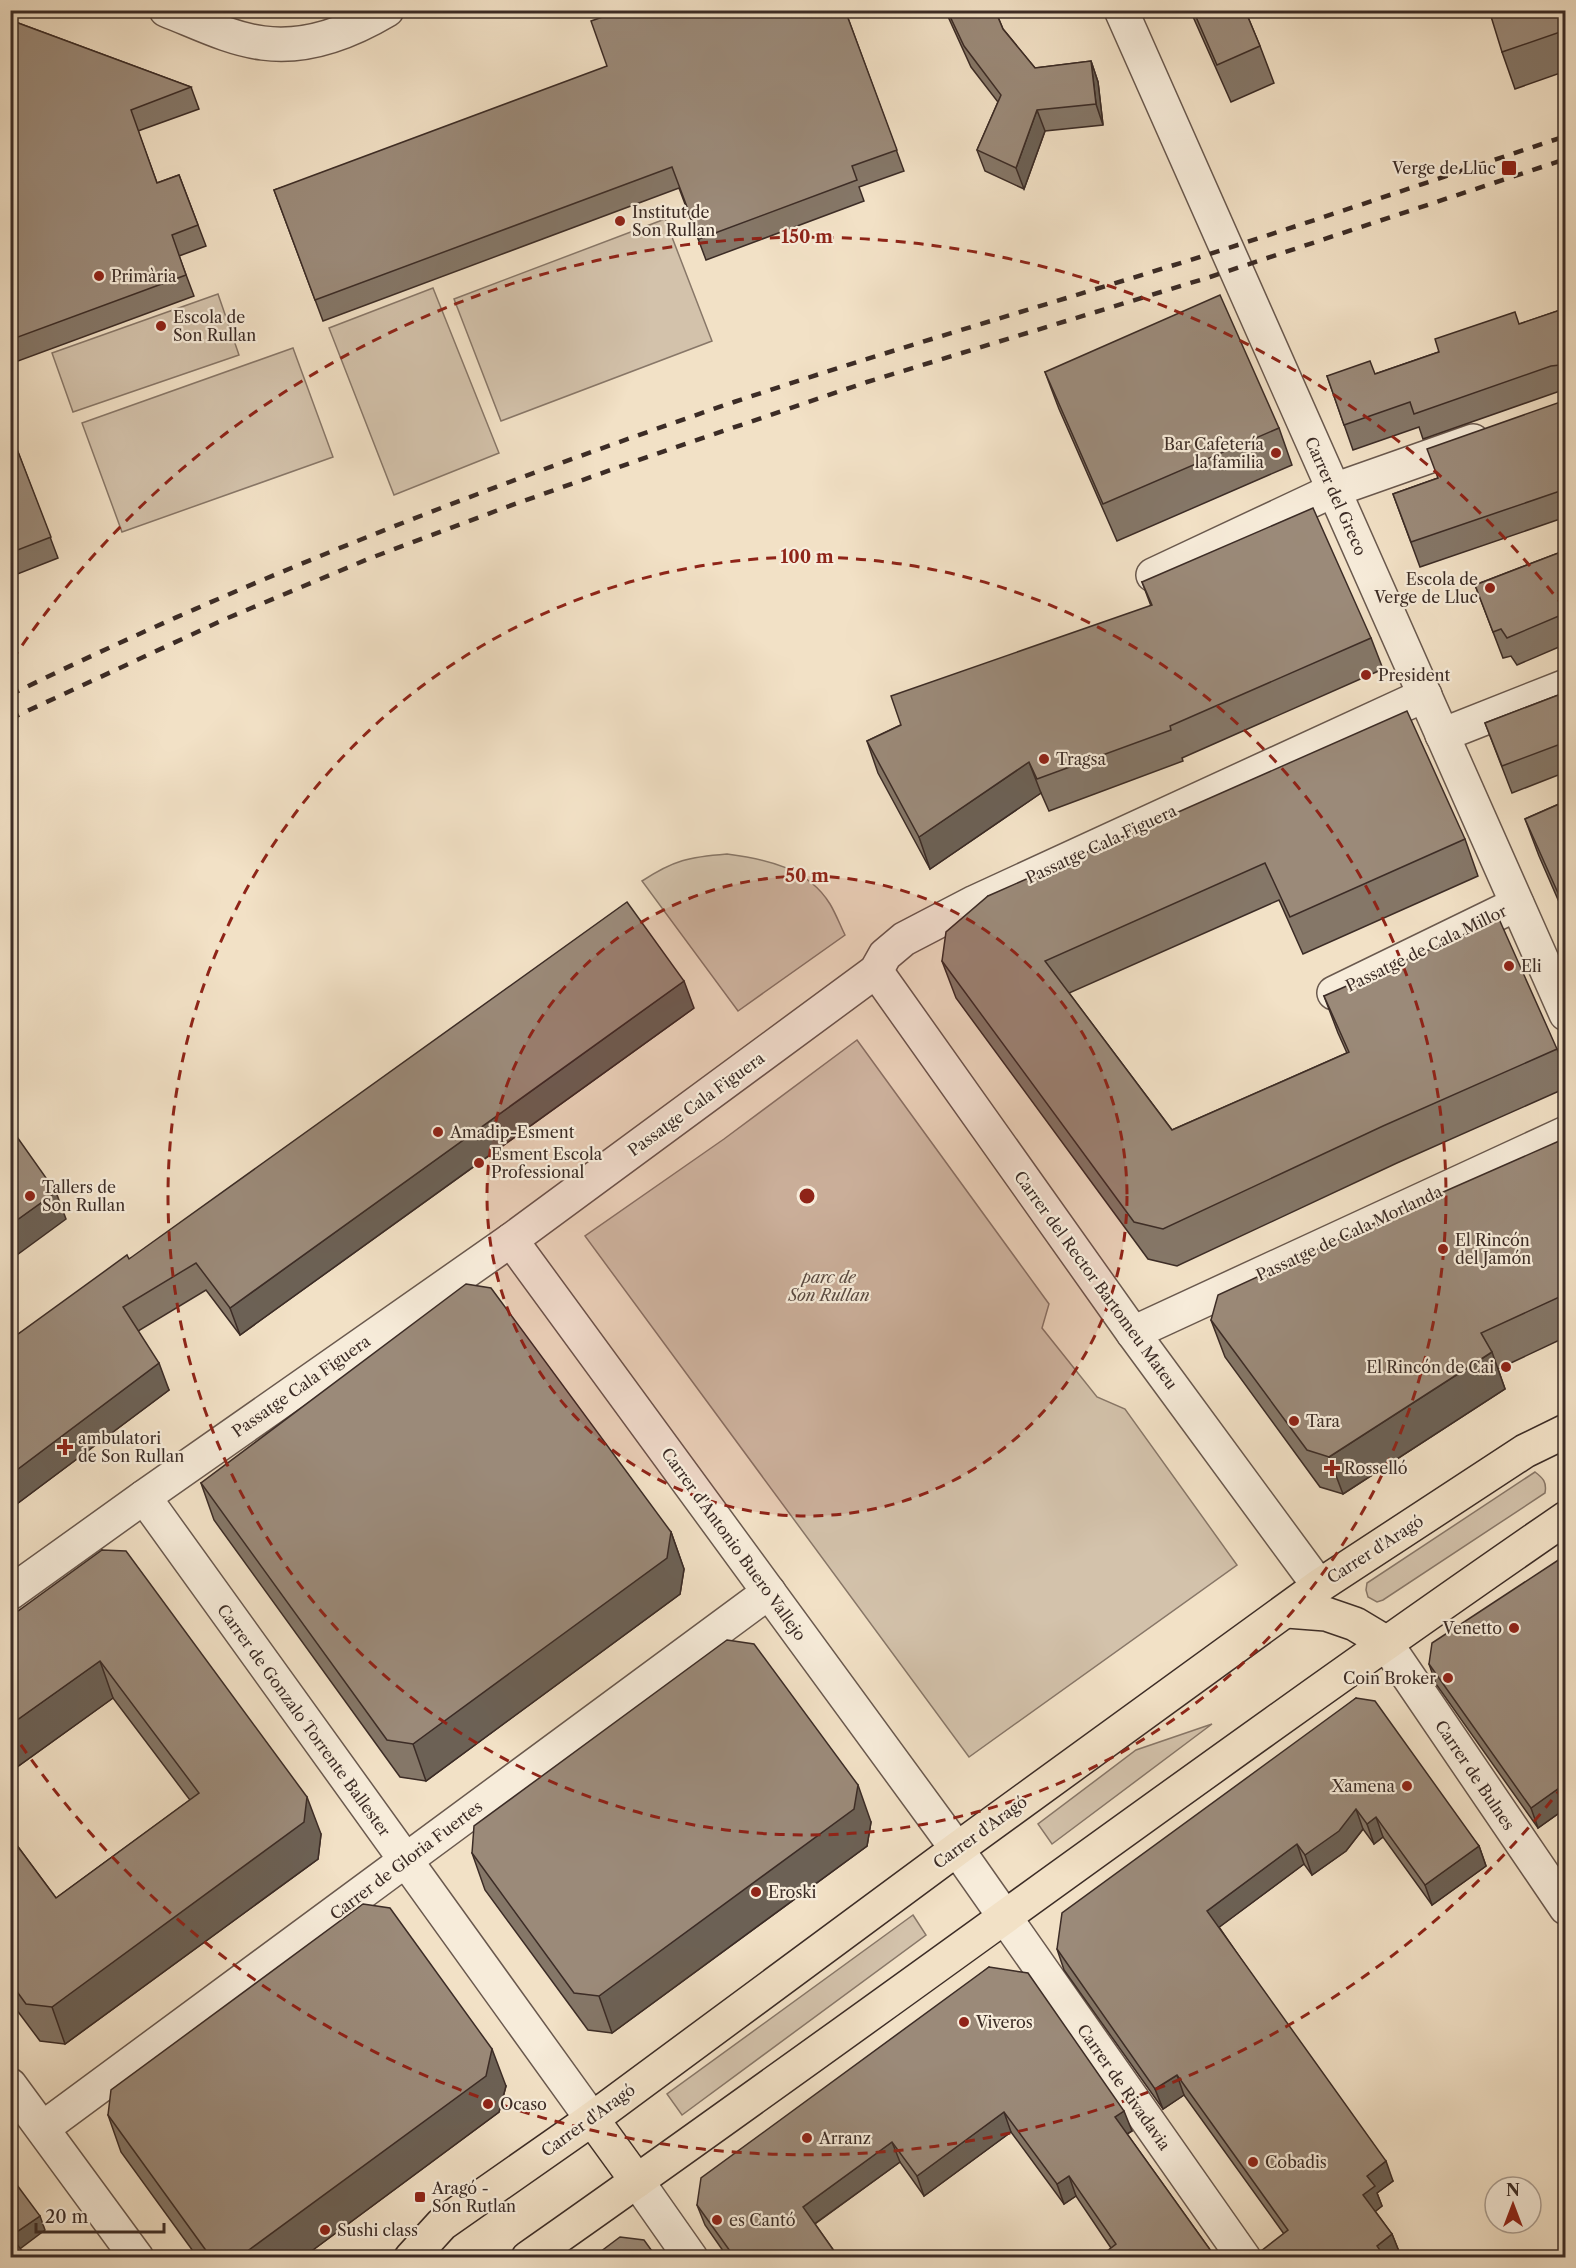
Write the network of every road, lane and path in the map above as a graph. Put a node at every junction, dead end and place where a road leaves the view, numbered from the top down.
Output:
1 (166, 10) edge
2 (387, 10) edge
3 (1121, 10) edge
4 (1499, 432) edge
5 (1334, 490) junction
6 (1153, 575) edge
7 (1566, 686) edge
8 (1425, 695) junction
9 (1442, 735) junction
10 (1517, 904) junction
11 (876, 971) junction
12 (1334, 993) edge
13 (1566, 1014) edge
14 (1566, 1133) edge
15 (511, 1240) junction
16 (1133, 1333) junction
17 (1566, 1431) edge
18 (144, 1497) junction
19 (1566, 1518) edge
20 (1319, 1586) junction
21 (769, 1592) junction
22 (10, 1593) edge
23 (1287, 1611) junction
24 (1385, 1642) junction
25 (957, 1848) junction
26 (405, 1861) junction
27 (1566, 1908) edge
28 (1004, 1917) junction
29 (10, 2085) edge
30 (591, 2119) junction
31 (43, 2128) junction
32 (637, 2181) junction
33 (137, 2258) edge
34 (411, 2258) edge
35 (528, 2258) edge
36 (691, 2258) edge
37 (1244, 2258) edge

1 - 2 street
3 - 5 street, Carrer del Greco
4 - 5 street
5 - 6 street
5 - 8 street, Carrer del Greco
7 - 9 street
8 - 9 street, Carrer del Greco
8 - 11 street, Passatge Cala Figuera
9 - 10 street, Carrer del Greco
10 - 12 street, Passatge de Cala Millor
10 - 13 street, Carrer del Greco
11 - 15 street, Passatge Cala Figuera
11 - 16 street, Carrer del Rector Bartomeu Mateu
14 - 16 street, Passatge de Cala Morlanda
15 - 18 street, Passatge Cala Figuera
15 - 21 street, Carrer d'Antonio Buero Vallejo
16 - 20 street, Carrer del Rector Bartomeu Mateu
17 - 20 main road, Carrer d'Aragó
18 - 22 street, Passatge Cala Figuera
18 - 26 street, Carrer de Gonzalo Torrente Ballester
19 - 24 main road
20 - 23 main road, Carrer d'Aragó
21 - 25 street, Carrer d'Antonio Buero Vallejo
21 - 26 street, Carrer de Gloria Fuertes
23 - 24 main road
23 - 25 main road, Carrer d'Aragó
24 - 27 street, Carrer de Bulnes
24 - 28 main road
25 - 28 street, Carrer d'Antonio Buero Vallejo
25 - 30 main road, Carrer d'Aragó
26 - 30 street, Carrer de Gonzalo Torrente Ballester
26 - 31 street, Carrer de Gloria Fuertes
28 - 32 main road
28 - 37 street, Carrer de Rivadavia
29 - 31 street
30 - 32 main road
30 - 34 main road, Carrer d'Aragó
31 - 33 street
32 - 35 main road
32 - 36 street

